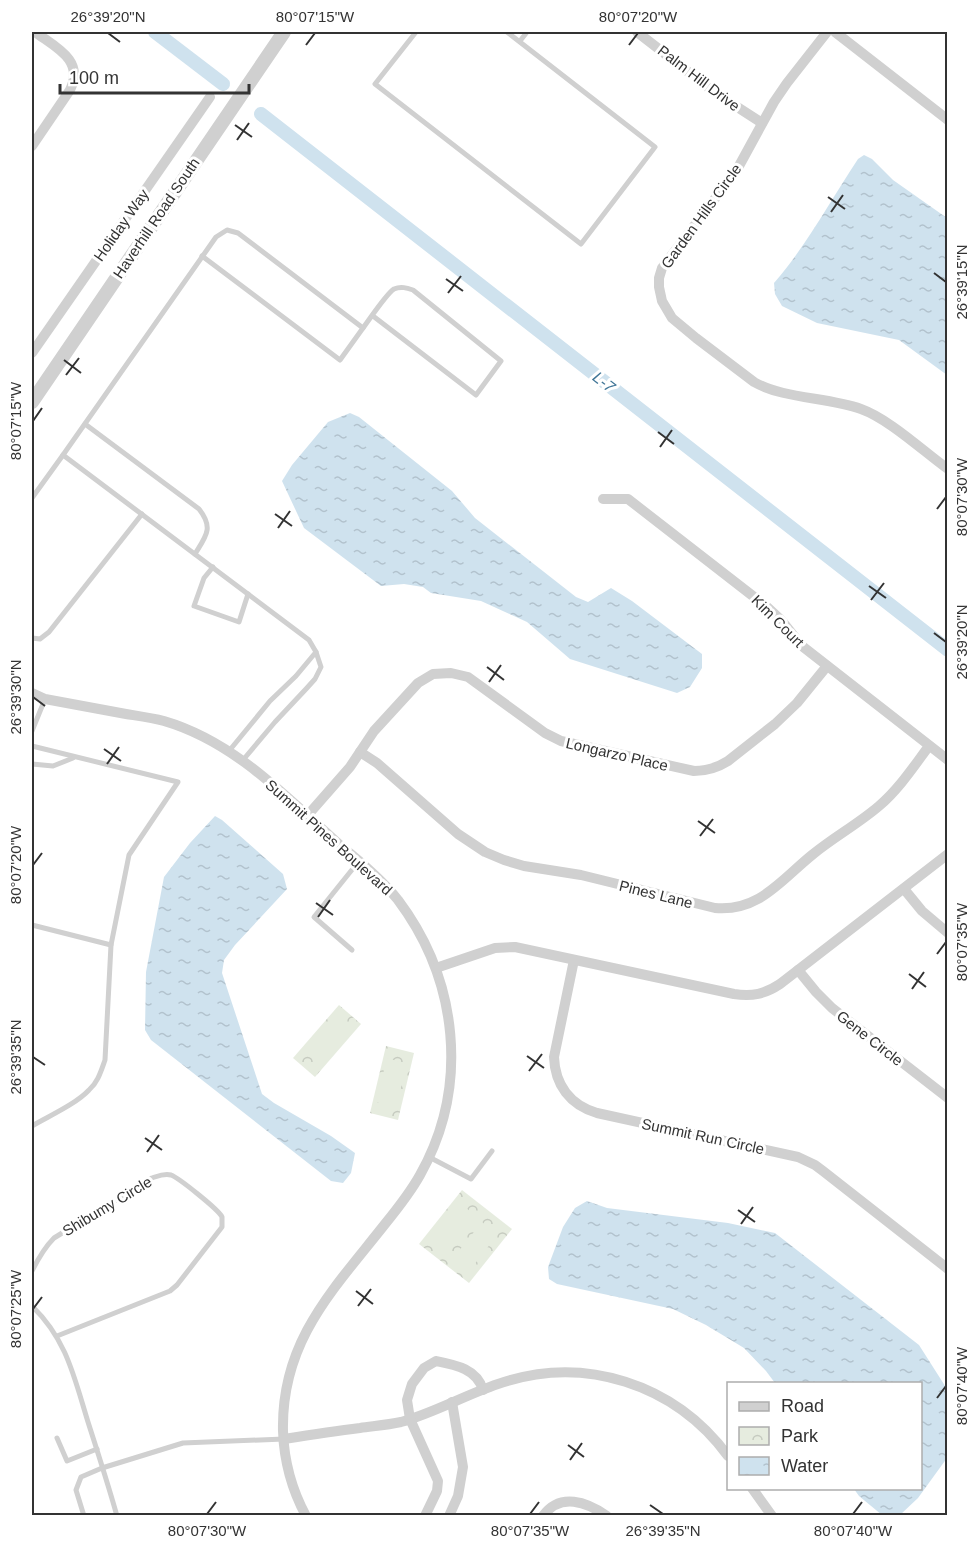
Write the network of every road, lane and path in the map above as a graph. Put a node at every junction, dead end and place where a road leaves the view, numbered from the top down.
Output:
1 (35, 32) edge
2 (283, 32) edge
3 (416, 32) edge
4 (507, 32) edge
5 (527, 32) edge
6 (637, 32) edge
7 (827, 32) edge
8 (835, 32) edge
9 (520, 42) junction
10 (210, 97) dead end
11 (948, 120) edge
12 (762, 123) junction
13 (32, 146) edge
14 (202, 256) junction
15 (372, 316) junction
16 (363, 328) junction
17 (32, 353) edge
18 (32, 402) edge
19 (85, 424) junction
20 (63, 455) junction
21 (948, 470) edge
22 (32, 498) edge
23 (603, 500) dead end
24 (142, 514) junction
25 (195, 554) junction
26 (213, 567) junction
27 (248, 594) junction
28 (32, 638) edge
29 (316, 652) junction
30 (827, 666) junction
31 (32, 693) edge
32 (45, 699) junction
33 (32, 731) edge
34 (32, 746) edge
35 (929, 746) junction
36 (229, 751) junction
37 (360, 752) junction
38 (75, 758) junction
39 (243, 760) junction
40 (948, 760) edge
41 (32, 764) edge
42 (307, 816) junction
43 (948, 854) edge
44 (359, 861) junction
45 (904, 889) junction
46 (32, 925) edge
47 (948, 933) edge
48 (111, 945) junction
49 (352, 950) dead end
50 (574, 960) junction
51 (436, 968) junction
52 (798, 970) junction
53 (948, 1098) edge
54 (32, 1126) edge
55 (492, 1151) dead end
56 (429, 1157) junction
57 (948, 1269) edge
58 (32, 1271) edge
59 (32, 1306) edge
60 (57, 1336) junction
61 (483, 1390) junction
62 (452, 1402) junction
63 (410, 1419) junction
64 (57, 1438) dead end
65 (284, 1438) junction
66 (97, 1449) junction
67 (727, 1454) edge
68 (102, 1468) junction
69 (438, 1486) junction
70 (460, 1487) junction
71 (753, 1490) edge
72 (84, 1515) edge
73 (117, 1515) edge
74 (306, 1515) edge
75 (425, 1515) edge
76 (449, 1515) edge
77 (543, 1515) edge
78 (607, 1515) edge
79 (772, 1515) edge

1 - 13 street
2 - 18 street, Haverhill Road South
3 - 9 lane
4 - 9 lane
5 - 9 lane
6 - 12 street, Palm Hill Drive
7 - 12 street, Garden Hills Circle
8 - 11 street
10 - 17 street, Holiday Way
12 - 21 street, Garden Hills Circle
14 - 16 lane
14 - 16 lane
14 - 19 lane
15 - 15 lane
15 - 16 lane
19 - 20 lane
19 - 25 lane
20 - 22 lane
20 - 24 lane
23 - 30 street, Kim Court
24 - 25 lane
24 - 28 lane
25 - 26 lane
26 - 27 lane
26 - 27 lane
27 - 29 lane
29 - 36 lane
29 - 39 lane
30 - 35 street, Kim Court
30 - 37 street, Longarzo Place
31 - 32 street, Summit Pines Boulevard
32 - 33 lane
32 - 36 street, Summit Pines Boulevard
34 - 38 lane
35 - 37 street, Pines Lane
35 - 40 street, Kim Court
36 - 39 street, Summit Pines Boulevard
37 - 42 street, Longarzo Place
38 - 41 lane
38 - 48 lane
39 - 42 street, Summit Pines Boulevard
42 - 44 street, Summit Pines Boulevard
43 - 45 street
44 - 49 lane
44 - 51 street, Summit Pines Boulevard
45 - 47 street
45 - 52 street
46 - 48 lane
48 - 54 lane
50 - 51 street
50 - 52 street
50 - 57 street, Summit Run Circle
51 - 56 street, Summit Pines Boulevard
52 - 53 street, Gene Circle
55 - 56 lane
56 - 65 street, Summit Pines Boulevard
58 - 60 lane, Shibumy Circle
59 - 60 lane
60 - 66 lane
61 - 62 street
61 - 63 street
61 - 67 street
62 - 63 street
62 - 70 street
63 - 65 street
63 - 69 street
64 - 66 lane
65 - 68 lane
65 - 74 street, Summit Pines Boulevard
66 - 68 lane
68 - 72 lane
68 - 73 lane
69 - 70 street
69 - 75 street
70 - 76 street
71 - 79 street
77 - 78 street

